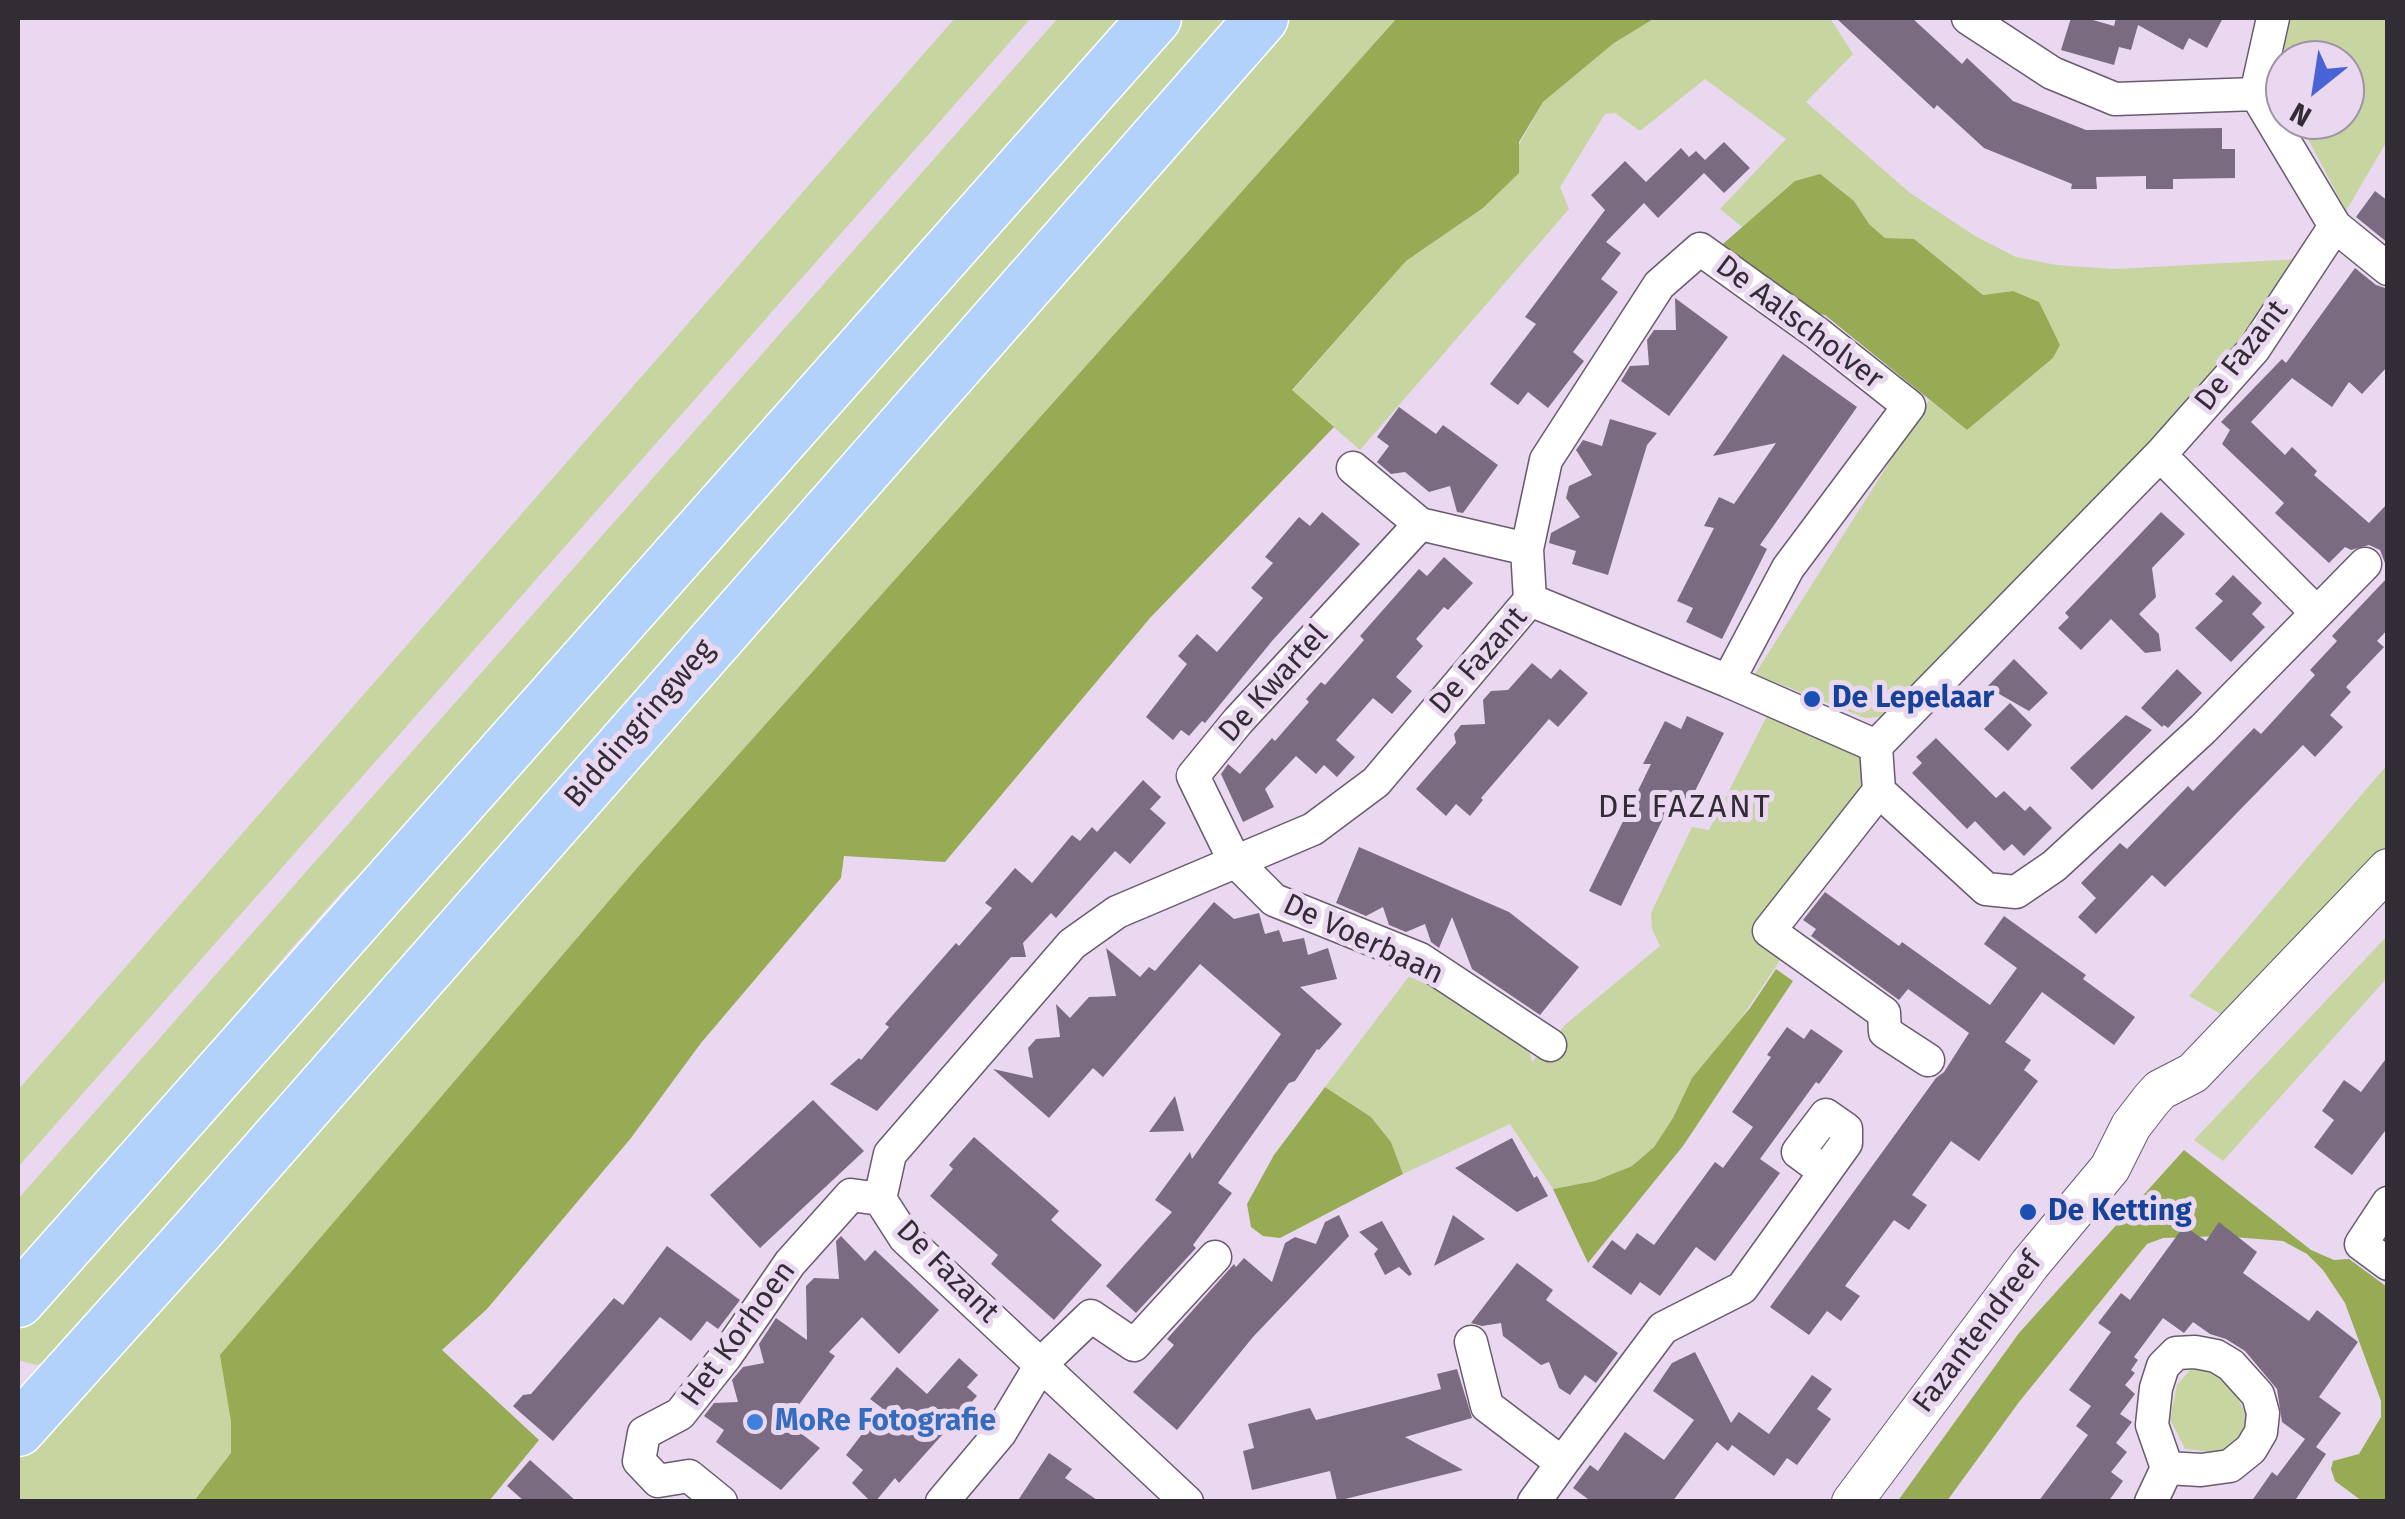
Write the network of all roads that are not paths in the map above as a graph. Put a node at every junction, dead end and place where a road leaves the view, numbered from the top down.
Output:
1 (1155, 18) edge
2 (1262, 18) edge
3 (1968, 18) edge
4 (2274, 18) edge
5 (2256, 94) junction
6 (2336, 226) junction
7 (2388, 268) edge
8 (2160, 455) junction
9 (1353, 468) dead end
10 (1420, 524) junction
11 (1527, 549) junction
12 (2365, 564) dead end
13 (1530, 600) junction
14 (2316, 612) junction
15 (1728, 680) junction
16 (1876, 746) junction
17 (1879, 791) junction
18 (1234, 860) junction
19 (2388, 869) edge
20 (1550, 1045) dead end
21 (1928, 1060) dead end
22 (1824, 1172) dead end
23 (880, 1199) junction
24 (2388, 1203) edge
25 (1216, 1256) dead end
26 (2388, 1264) edge
27 (18, 1301) edge
28 (1472, 1342) dead end
29 (1042, 1364) junction
30 (20, 1421) edge
31 (1562, 1463) junction
32 (2167, 1468) dead end
33 (721, 1502) edge
34 (942, 1502) edge
35 (1188, 1502) edge
36 (1534, 1502) edge
37 (1852, 1502) edge
38 (2151, 1502) edge

1 - 27 main road
2 - 30 main road, Biddingringweg
3 - 5 street
4 - 5 street
5 - 6 street
6 - 7 street
6 - 8 street, De Fazant
8 - 14 street
8 - 16 street, De Fazant
9 - 10 street
10 - 11 street
10 - 18 street, De Kwartel
11 - 13 street, De Aalscholver
11 - 15 street, De Aalscholver
12 - 14 street
13 - 15 street, De Fazant
13 - 18 street, De Fazant
14 - 17 street
15 - 16 street, De Fazant
16 - 17 street
17 - 21 street
18 - 20 street, De Voerbaan
18 - 23 street, De Fazant
19 - 37 street, Fazantendreef
22 - 31 street
23 - 29 street, De Fazant
23 - 33 street, Het Korhoen
24 - 26 street
25 - 29 street
28 - 31 street
29 - 34 street
29 - 35 street, De Fazant
31 - 36 street
32 - 38 street

